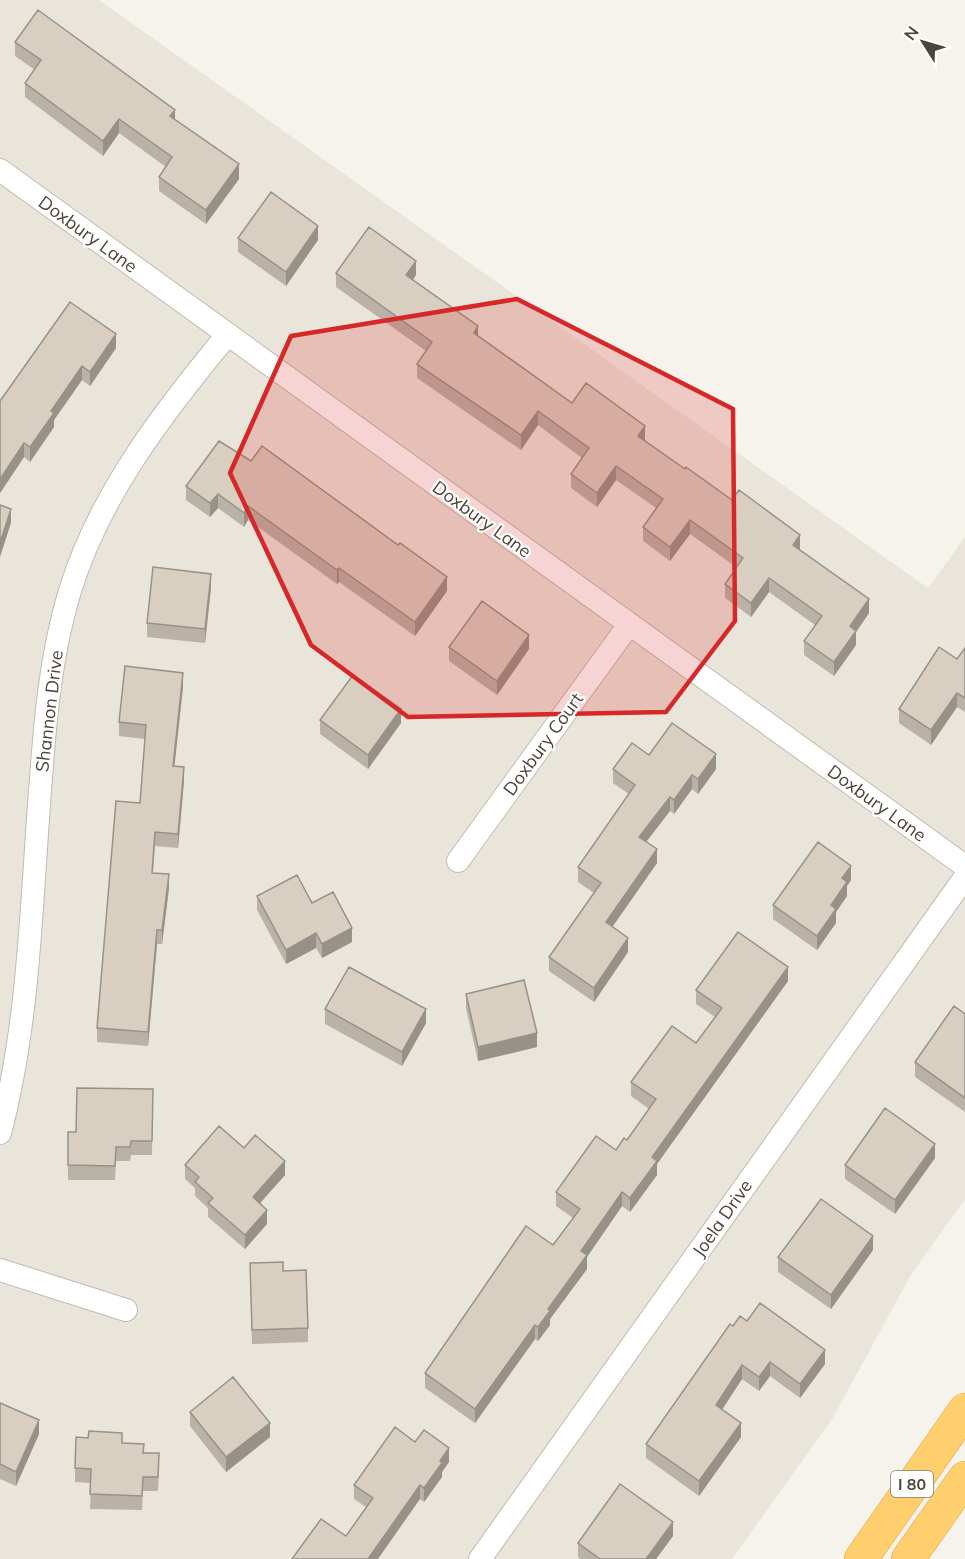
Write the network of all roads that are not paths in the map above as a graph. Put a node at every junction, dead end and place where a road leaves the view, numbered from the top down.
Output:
1 (0, 170) edge
2 (228, 334) junction
3 (628, 626) junction
4 (458, 861) dead end
5 (965, 866) edge
6 (965, 877) edge
7 (0, 1133) edge
8 (0, 1269) edge
9 (126, 1310) dead end
10 (965, 1410) edge
11 (965, 1478) edge
12 (480, 1559) edge
13 (861, 1559) edge
14 (908, 1559) edge

1 - 2 street, Doxbury Lane
2 - 3 street, Doxbury Lane
2 - 7 street, Shannon Drive
3 - 4 street, Doxbury Court
3 - 5 street, Doxbury Lane
6 - 12 street, Joela Drive
8 - 9 street
10 - 13 highway, I 80
11 - 14 highway, I 80

